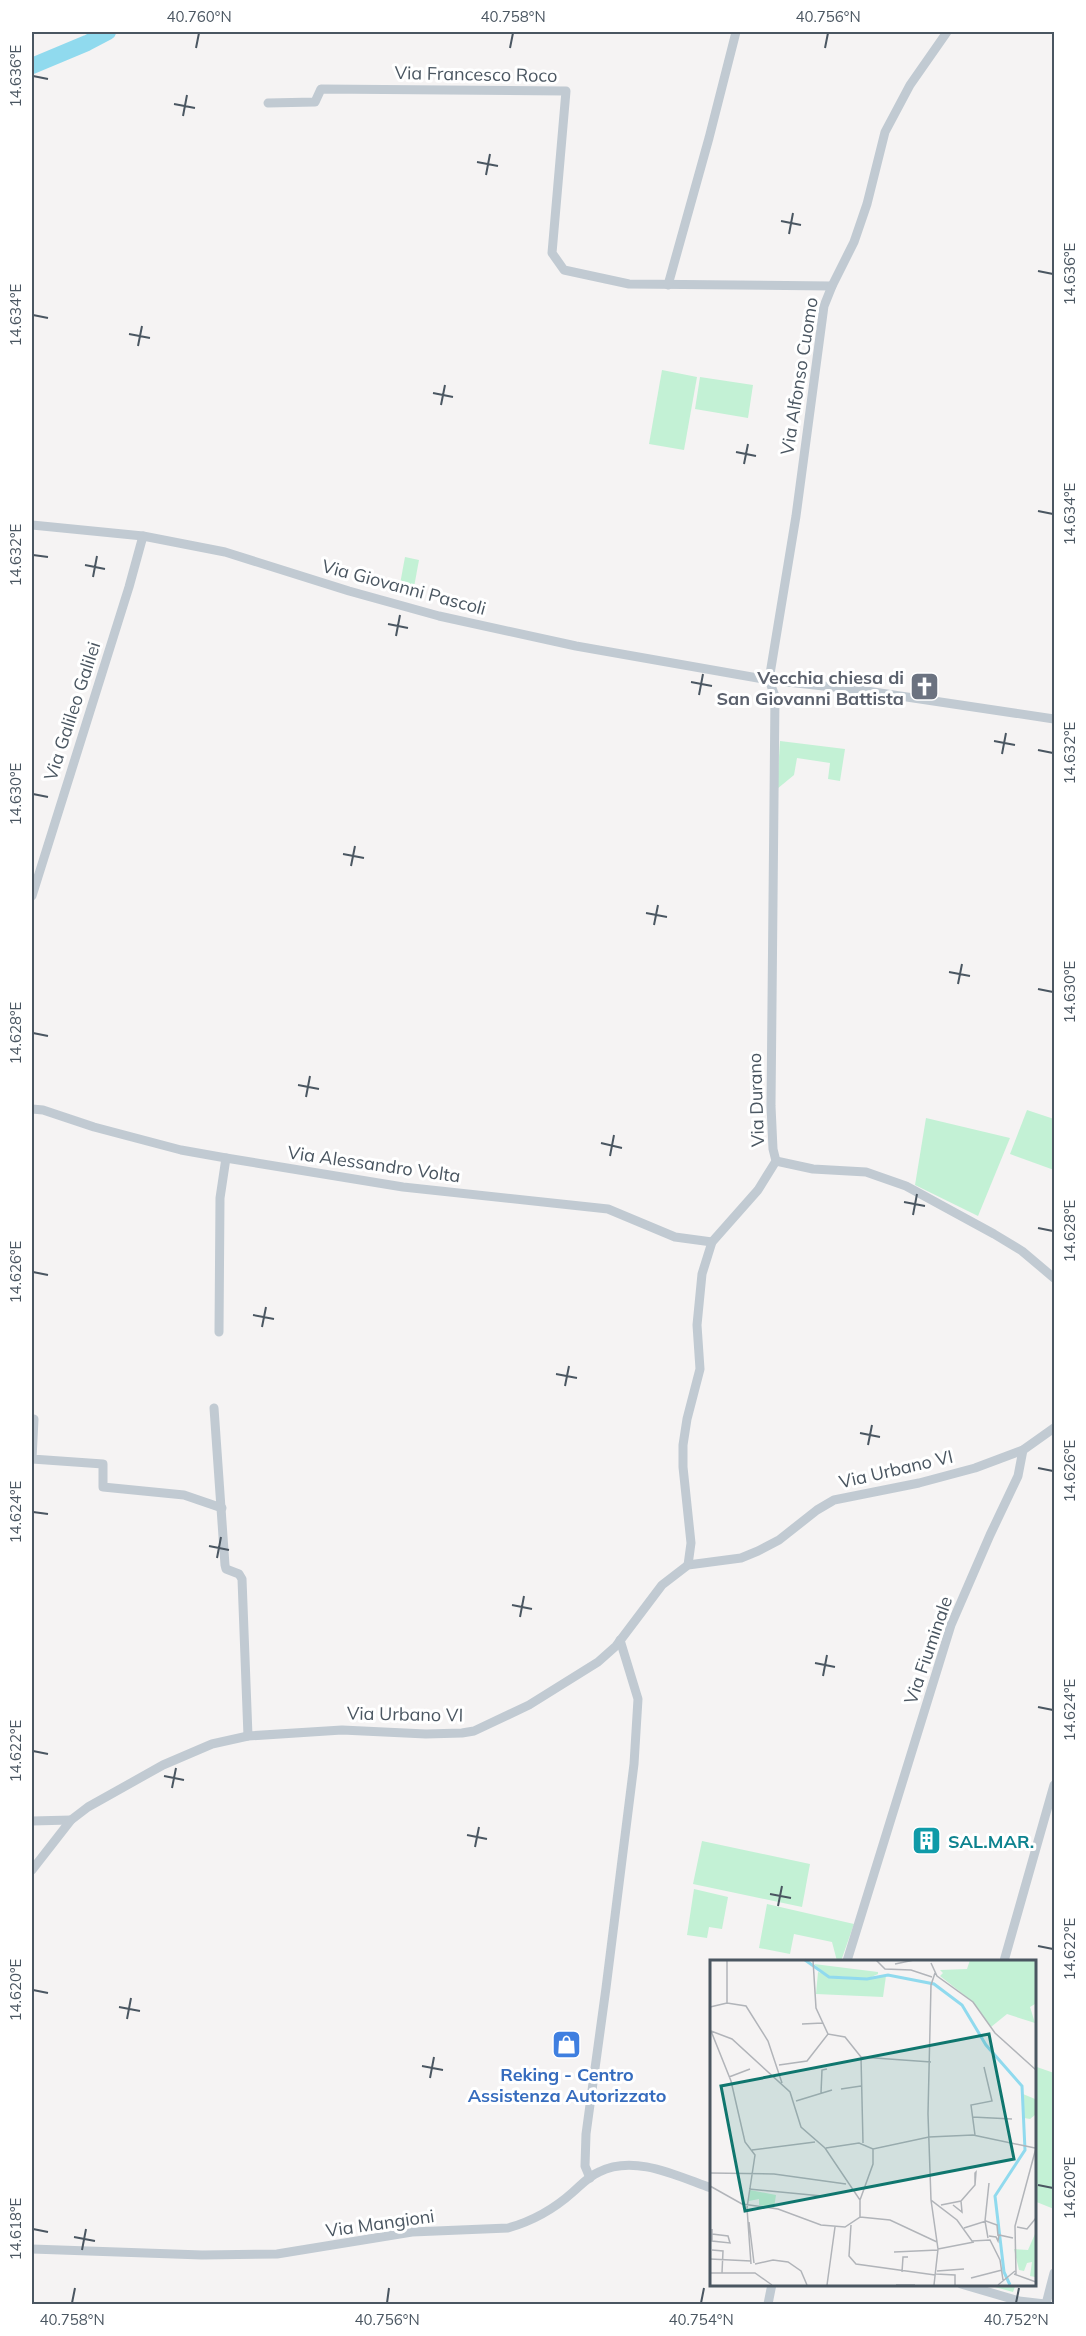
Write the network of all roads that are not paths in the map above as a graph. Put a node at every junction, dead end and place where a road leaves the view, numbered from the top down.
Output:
1 (735, 32) edge
2 (947, 32) edge
3 (268, 103) dead end
4 (668, 285) junction
5 (832, 286) junction
6 (32, 525) edge
7 (143, 536) junction
8 (769, 680) junction
9 (1054, 719) edge
10 (32, 896) edge
11 (32, 1109) edge
12 (226, 1158) junction
13 (776, 1161) junction
14 (712, 1242) junction
15 (1054, 1278) edge
16 (219, 1332) dead end
17 (214, 1408) dead end
18 (34, 1419) dead end
19 (1054, 1428) edge
20 (1023, 1450) junction
21 (222, 1509) junction
22 (688, 1565) junction
23 (620, 1640) junction
24 (248, 1736) junction
25 (1054, 1785) edge
26 (71, 1820) junction
27 (32, 1821) edge
28 (32, 1870) edge
29 (847, 1960) edge
30 (1004, 1960) edge
31 (590, 2178) junction
32 (710, 2188) edge
33 (32, 2249) edge
34 (1054, 2273) edge
35 (772, 2285) edge
36 (967, 2285) edge
37 (1054, 2303) edge
38 (768, 2304) edge
39 (1046, 2304) edge

1 - 4 street
2 - 5 street, Via Alfonso Cuomo
3 - 4 street, Via Francesco Roco
4 - 5 street, Via Francesco Roco
5 - 8 street, Via Alfonso Cuomo
6 - 7 street, Via Giovanni Pascoli
7 - 8 street, Via Giovanni Pascoli
7 - 10 street, Via Galileo Galilei
8 - 9 street, Via Giovanni Pascoli
8 - 13 street, Via Durano
11 - 12 street, Via Alessandro Volta
12 - 14 street, Via Alessandro Volta
12 - 16 street
13 - 14 street, Via Durano
13 - 15 street
14 - 22 street, Via Durano
17 - 21 street
18 - 21 street
19 - 20 street, Via Urbano VI
20 - 22 street, Via Urbano VI
20 - 29 street, Via Fiuminale
21 - 24 street
22 - 23 street, Via Urbano VI
23 - 24 street, Via Urbano VI
23 - 31 street
24 - 26 street, Via Urbano VI
25 - 30 street
26 - 27 street
26 - 28 street, Via Urbano VI
31 - 32 street, Via Mangioni
31 - 33 street, Via Mangioni
34 - 39 street
35 - 38 street
36 - 39 street
37 - 39 street

